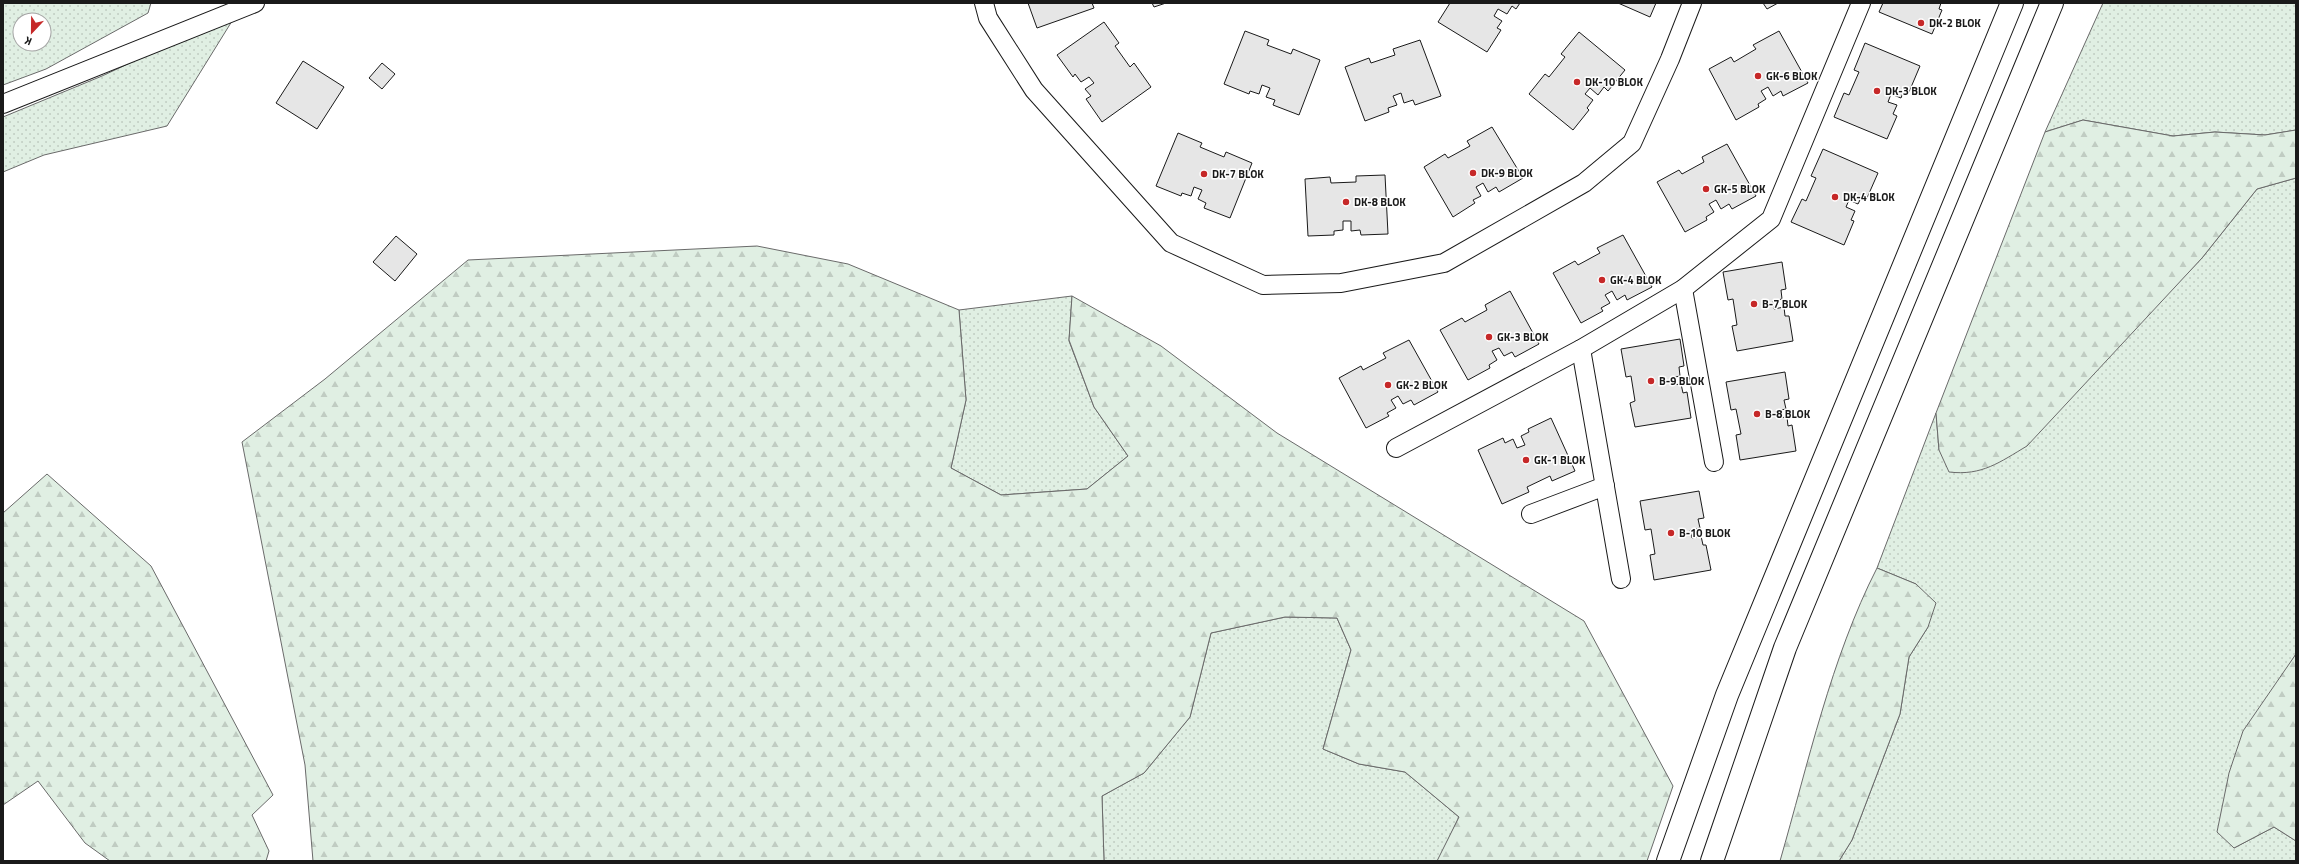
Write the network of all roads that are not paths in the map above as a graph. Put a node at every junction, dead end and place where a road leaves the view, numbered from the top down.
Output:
1 (255, 3) edge
2 (984, 3) edge
3 (1692, 3) edge
4 (1861, 3) edge
5 (2012, 3) edge
6 (2052, 3) edge
7 (3, 104) edge
8 (1683, 288) junction
9 (1581, 349) junction
10 (1396, 448) dead end
11 (1714, 462) dead end
12 (1605, 486) junction
13 (1531, 514) dead end
14 (1621, 579) dead end
15 (1668, 861) edge
16 (1712, 861) edge

1 - 7 street
2 - 3 street
4 - 8 street
5 - 15 street
6 - 16 street
8 - 9 street
8 - 11 street
9 - 10 street
9 - 12 street
12 - 13 street
12 - 14 street

